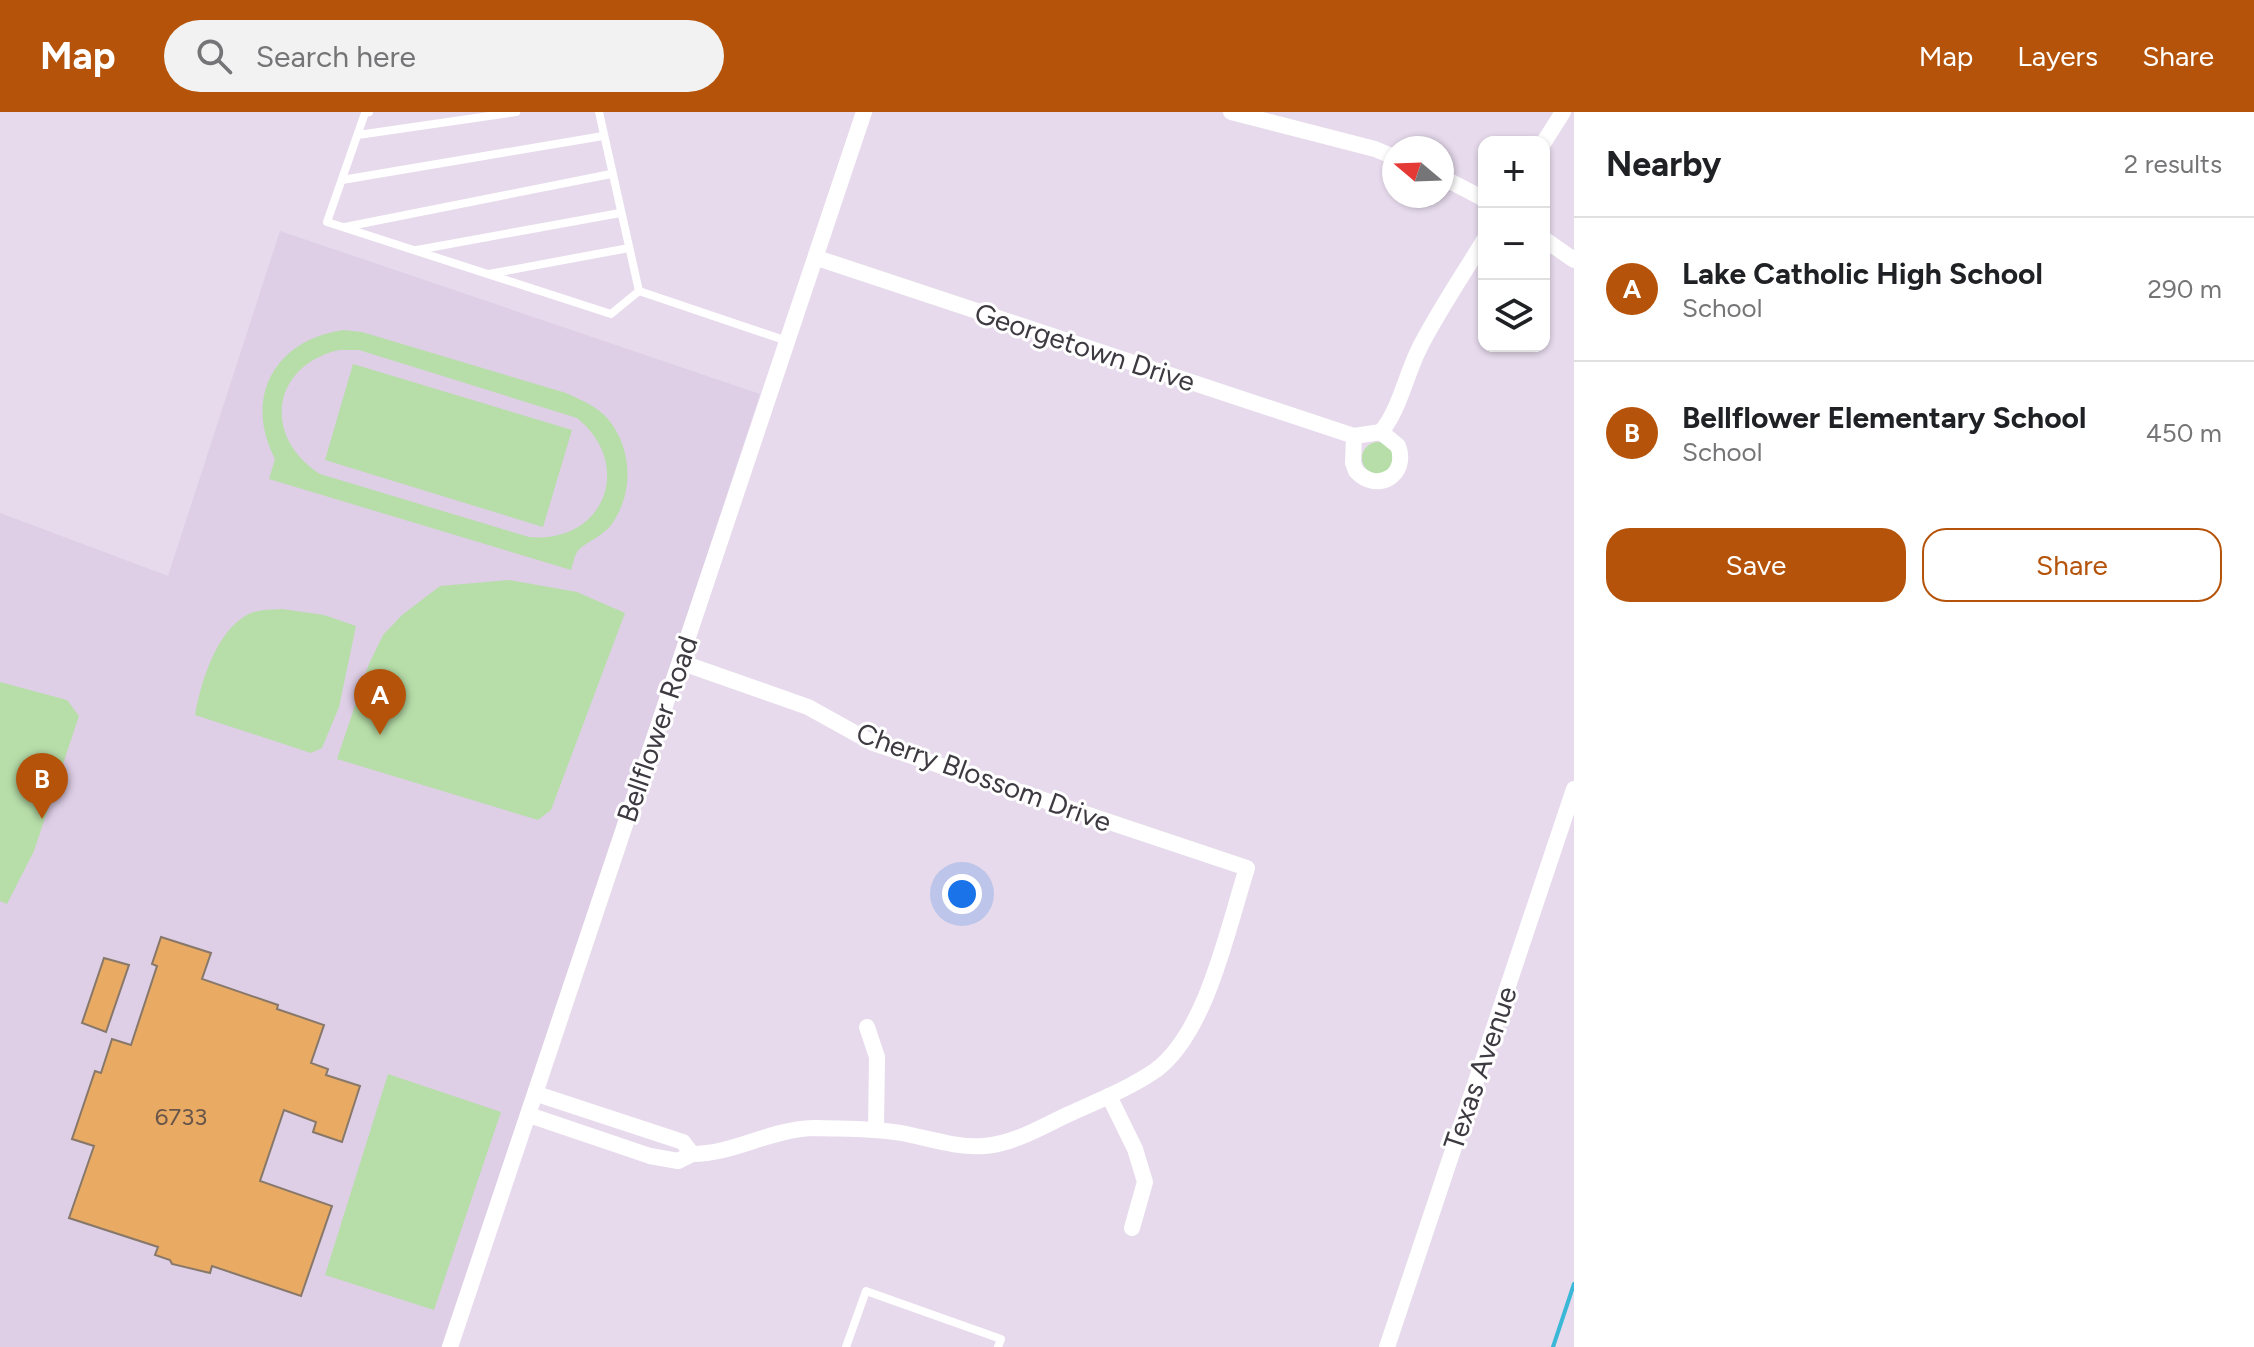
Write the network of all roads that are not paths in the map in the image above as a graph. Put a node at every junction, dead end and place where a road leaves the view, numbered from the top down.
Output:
1 (369, 112) edge
2 (516, 112) edge
3 (599, 112) edge
4 (864, 112) edge
5 (1231, 112) edge
6 (1563, 112) edge
7 (358, 135) junction
8 (603, 136) junction
9 (1548, 136) edge
10 (1382, 152) edge
11 (611, 174) junction
12 (342, 180) junction
13 (1454, 183) edge
14 (1478, 196) edge
15 (620, 213) junction
16 (344, 228) junction
17 (1550, 243) edge
18 (629, 248) junction
19 (415, 250) junction
20 (1478, 250) edge
21 (817, 258) junction
22 (1574, 260) edge
23 (488, 274) junction
24 (639, 291) junction
25 (788, 341) junction
26 (1381, 432) junction
27 (1354, 436) junction
28 (680, 662) junction
29 (1574, 789) edge
30 (867, 1027) dead end
31 (537, 1094) junction
32 (1109, 1096) junction
33 (529, 1115) junction
34 (876, 1130) junction
35 (692, 1154) junction
36 (1132, 1228) dead end
37 (450, 1347) edge
38 (846, 1347) edge
39 (998, 1347) edge
40 (1387, 1347) edge

1 - 7 lane
2 - 7 lane
3 - 8 lane
4 - 21 street, Bellflower Road
5 - 10 street
6 - 9 street
7 - 12 lane
8 - 11 lane
8 - 12 lane
11 - 15 lane
11 - 16 lane
12 - 16 lane
13 - 14 street
15 - 18 lane
15 - 19 lane
16 - 19 lane
17 - 22 street
18 - 23 lane
18 - 24 lane
19 - 23 lane
20 - 26 street
21 - 25 street, Bellflower Road
21 - 27 street, Georgetown Drive
23 - 24 lane
24 - 25 lane
25 - 28 street, Bellflower Road
26 - 27 street, Georgetown Drive
26 - 27 street
28 - 31 street, Bellflower Road
28 - 32 street, Cherry Blossom Drive
29 - 40 street, Texas Avenue
30 - 34 street
31 - 33 street, Bellflower Road
31 - 35 street
32 - 34 street
32 - 36 street
33 - 35 street
33 - 37 street, Bellflower Road
34 - 35 street
38 - 39 lane

